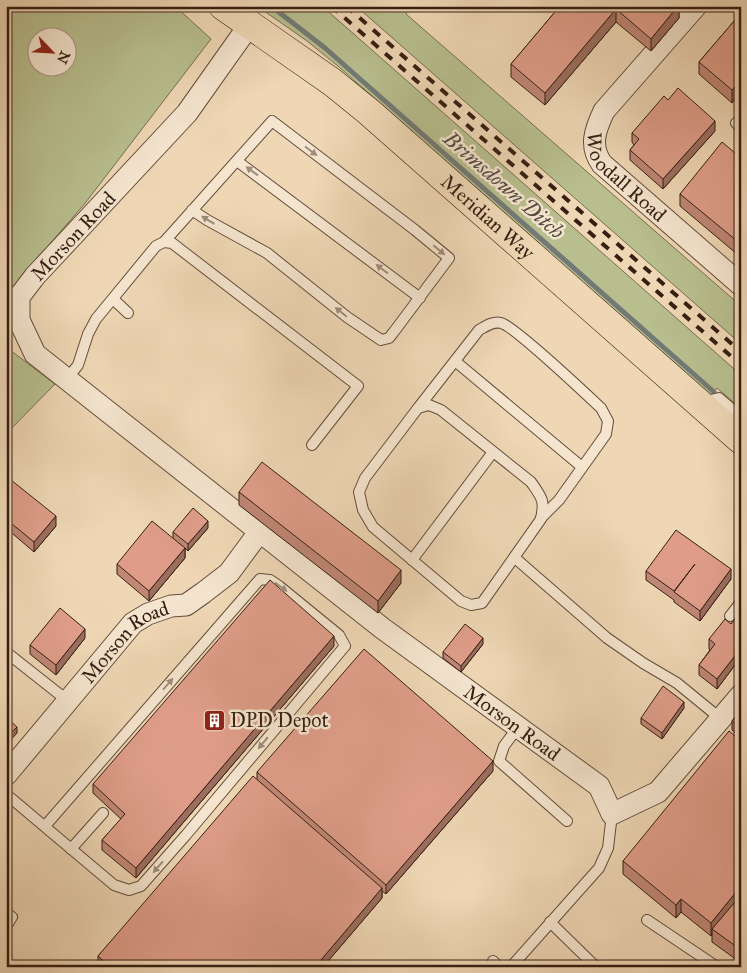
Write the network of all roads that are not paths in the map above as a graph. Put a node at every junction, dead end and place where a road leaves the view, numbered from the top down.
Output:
1 (223, 6) edge
2 (696, 6) edge
3 (250, 24) junction
4 (237, 161) junction
5 (192, 210) junction
6 (164, 242) junction
7 (741, 285) edge
8 (420, 298) junction
9 (113, 299) junction
10 (128, 313) dead end
11 (455, 361) junction
12 (67, 379) junction
13 (698, 403) junction
14 (418, 408) junction
15 (741, 417) edge
16 (741, 440) edge
17 (312, 445) dead end
18 (493, 452) junction
19 (582, 467) junction
20 (541, 519) junction
21 (260, 531) junction
22 (514, 558) junction
23 (412, 560) junction
24 (741, 602) edge
25 (730, 616) dead end
26 (6, 652) edge
27 (741, 695) edge
28 (68, 701) junction
29 (720, 719) junction
30 (518, 727) junction
31 (6, 775) edge
32 (6, 794) edge
33 (103, 813) dead end
34 (612, 814) junction
35 (567, 821) dead end
36 (45, 826) junction
37 (71, 849) junction
38 (6, 912) edge
39 (647, 920) dead end
40 (550, 922) junction
41 (6, 927) edge
42 (510, 967) edge
43 (596, 967) edge
44 (717, 967) edge

1 - 3 main road, Meridian Way
2 - 7 street, Woodall Road
3 - 12 street, Morson Road
3 - 13 main road, Meridian Way
4 - 5 lane
8 -> 4 lane
4 -> 8 lane
5 - 6 lane
8 -> 5 lane
6 - 9 lane
6 - 17 lane
9 - 10 lane
9 - 12 lane
11 - 14 lane
11 - 19 lane
11 - 19 lane
12 - 21 street, Morson Road
13 - 15 lane
13 - 16 main road, Meridian Way
14 - 18 lane
14 - 23 lane
18 - 20 lane
18 - 23 lane
19 - 20 lane
20 - 22 lane
21 - 28 street, Morson Road
21 - 30 street, Morson Road
22 - 23 lane
22 - 29 lane
24 - 25 lane
26 - 28 lane
27 - 29 street
28 - 31 street, Morson Road
29 - 34 street
30 - 34 street, Morson Road
30 - 35 lane
32 - 36 lane
33 - 37 lane
34 - 40 lane
36 - 37 lane
36 -> 37 lane
38 - 41 lane
39 - 44 lane
40 - 42 lane
40 - 43 lane

